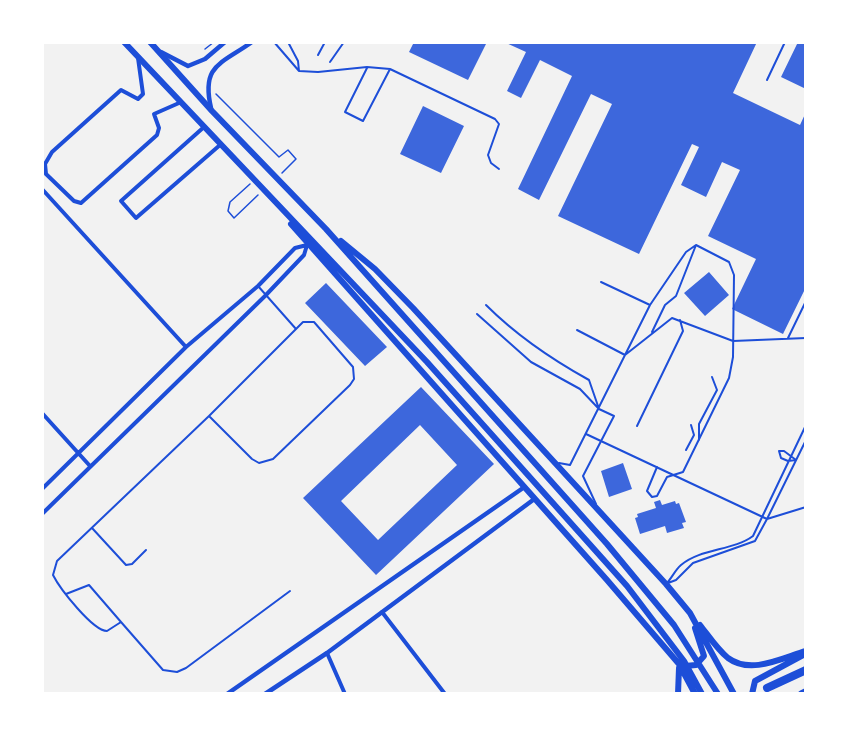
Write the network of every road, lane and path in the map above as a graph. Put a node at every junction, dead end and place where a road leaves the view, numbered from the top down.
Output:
1 (124, 42) edge
2 (150, 42) edge
3 (215, 42) edge
4 (225, 42) edge
5 (240, 42) edge
6 (252, 42) edge
7 (274, 42) edge
8 (288, 42) edge
9 (325, 42) edge
10 (344, 42) edge
11 (785, 42) edge
12 (204, 48) dead end
13 (244, 48) junction
14 (159, 51) junction
15 (318, 55) dead end
16 (138, 57) junction
17 (330, 62) dead end
18 (367, 67) junction
19 (390, 69) junction
20 (299, 70) junction
21 (767, 80) dead end
22 (212, 89) dead end
23 (179, 103) junction
24 (212, 111) junction
25 (204, 128) junction
26 (220, 145) junction
27 (279, 157) junction
28 (296, 159) dead end
29 (268, 169) junction
30 (499, 169) dead end
31 (253, 181) junction
32 (42, 189) edge
33 (275, 204) junction
34 (234, 218) dead end
35 (327, 229) junction
36 (307, 245) junction
37 (696, 245) junction
38 (601, 282) dead end
39 (258, 286) junction
40 (265, 296) junction
41 (806, 301) edge
42 (486, 305) dead end
43 (650, 305) junction
44 (477, 314) dead end
45 (679, 319) junction
46 (296, 329) junction
47 (577, 330) dead end
48 (651, 334) junction
49 (788, 338) junction
50 (806, 338) edge
51 (733, 341) junction
52 (186, 347) junction
53 (625, 355) junction
54 (712, 377) dead end
55 (599, 409) junction
56 (42, 413) edge
57 (209, 416) junction
58 (691, 425) dead end
59 (637, 426) dead end
60 (806, 426) edge
61 (586, 434) junction
62 (699, 440) junction
63 (806, 440) edge
64 (600, 441) junction
65 (686, 450) dead end
66 (79, 452) junction
67 (547, 455) junction
68 (792, 455) junction
69 (796, 460) junction
70 (788, 461) junction
71 (90, 466) junction
72 (657, 467) junction
73 (676, 476) junction
74 (523, 488) junction
75 (42, 489) edge
76 (533, 500) junction
77 (806, 507) edge
78 (599, 509) junction
79 (42, 514) edge
80 (761, 517) junction
81 (766, 519) junction
82 (92, 528) junction
83 (146, 550) dead end
84 (666, 584) junction
85 (290, 591) dead end
86 (66, 594) junction
87 (382, 612) junction
88 (690, 614) junction
89 (121, 622) junction
90 (806, 652) edge
91 (327, 653) junction
92 (679, 664) junction
93 (806, 670) edge
94 (274, 688) junction
95 (767, 688) dead end
96 (227, 694) edge
97 (265, 694) edge
98 (278, 694) edge
99 (345, 694) edge
100 (445, 694) edge
101 (678, 694) edge
102 (695, 694) edge
103 (702, 694) edge
104 (718, 694) edge
105 (734, 694) edge
106 (752, 694) edge

1 - 16 main road
2 - 14 main road
3 - 12 path
4 - 14 street
5 - 13 street
6 - 13 street
7 - 20 lane
8 - 20 lane
9 - 15 lane
10 - 17 lane
11 - 21 lane
13 - 24 street
14 - 24 main road
16 - 23 main road
16 - 23 street
18 - 19 lane
18 - 19 lane
18 - 20 lane
19 - 30 lane
22 - 27 path
23 - 25 main road
24 - 29 main road
25 - 26 main road
25 - 26 street
26 - 31 main road
27 - 28 path
27 - 29 path
29 - 35 main road
31 - 33 main road
31 - 34 path
32 - 52 street
33 - 36 main road
33 - 103 main road
35 - 67 main road
35 - 104 main road
36 - 39 street
36 - 40 street
36 - 74 main road
37 - 43 lane
37 - 48 lane
37 - 51 lane
38 - 43 lane
39 - 40 lane
39 - 52 street
40 - 46 lane
40 - 71 street
41 - 49 lane
42 - 55 lane
43 - 53 lane
44 - 55 lane
45 - 48 lane
45 - 51 lane
45 - 59 lane
46 - 57 lane
46 - 57 lane
47 - 53 lane
48 - 53 lane
49 - 50 lane
49 - 51 lane
51 - 62 lane
52 - 66 street
53 - 55 lane
54 - 62 lane
55 - 61 lane
55 - 64 lane
56 - 66 street
57 - 82 lane
58 - 65 lane
60 - 68 lane
61 - 64 lane
61 - 67 lane
62 - 73 lane
63 - 69 lane
64 - 72 lane
64 - 78 lane
66 - 71 street
66 - 75 street
67 - 78 main road
68 - 69 lane
68 - 70 lane
68 - 70 lane
69 - 70 lane
69 - 81 lane
70 - 80 lane
71 - 79 street
72 - 73 lane
72 - 73 lane
73 - 80 lane
74 - 76 main road
74 - 96 street
76 - 87 street
76 - 92 main road
77 - 81 lane
78 - 84 main road
80 - 81 lane
80 - 84 lane
81 - 84 lane
82 - 83 lane
82 - 86 lane
84 - 88 main road
85 - 89 lane
86 - 89 lane
86 - 89 lane
87 - 91 street
87 - 100 street
88 - 90 main road
88 - 92 main road
88 - 105 main road
90 - 106 main road
91 - 94 street
91 - 99 street
92 - 101 main road
92 - 102 main road
93 - 95 highway
94 - 97 street
94 - 98 street

